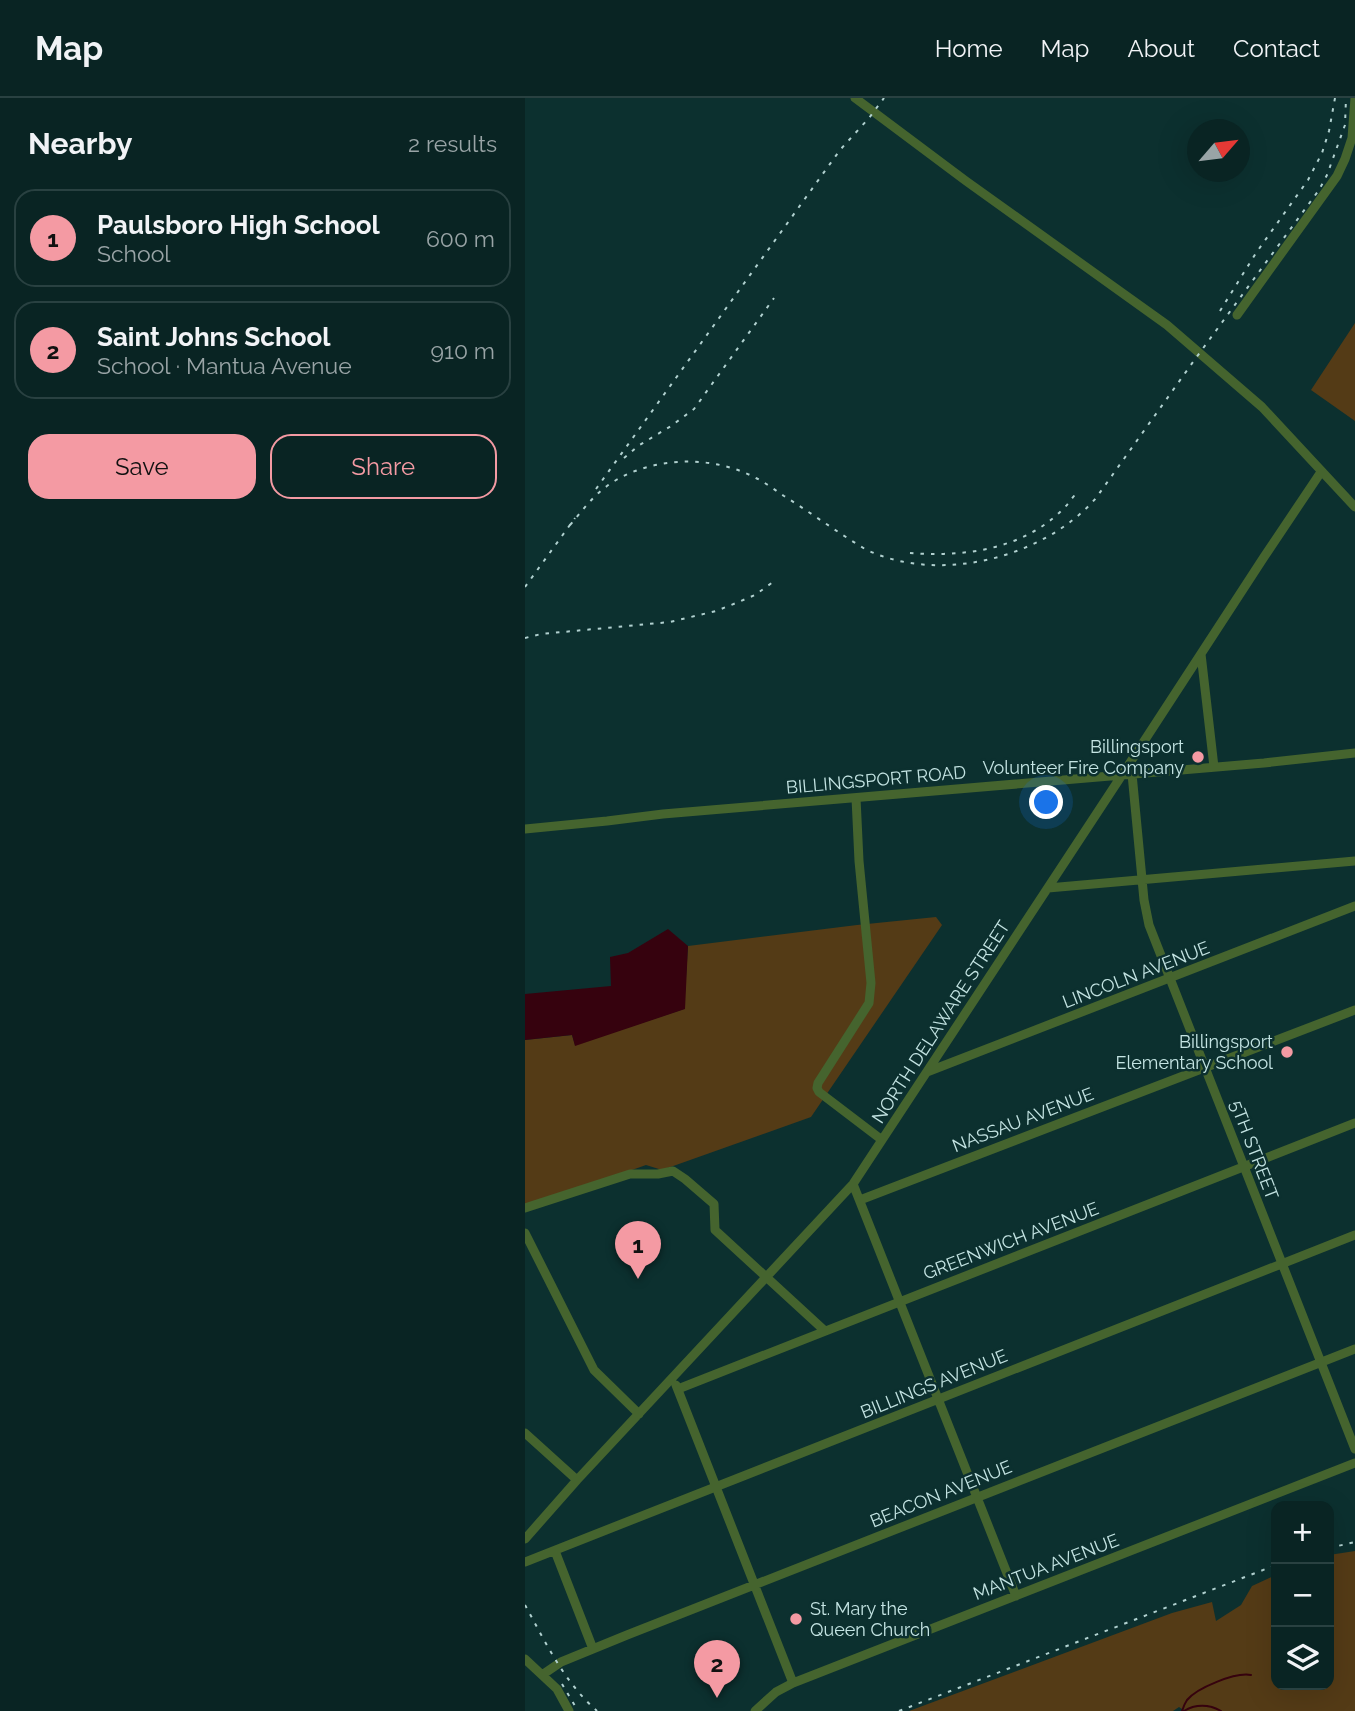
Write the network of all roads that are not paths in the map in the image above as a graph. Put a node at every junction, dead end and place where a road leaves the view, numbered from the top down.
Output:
1 (855, 98) edge
2 (1355, 98) edge
3 (1237, 315) dead end
4 (1321, 472) junction
5 (1355, 508) edge
6 (1201, 653) junction
7 (1355, 753) edge
8 (1214, 767) junction
9 (1127, 775) junction
10 (856, 798) junction
11 (525, 829) edge
12 (1355, 861) edge
13 (1142, 881) junction
14 (1048, 888) junction
15 (1355, 906) edge
16 (1171, 979) junction
17 (1355, 1010) edge
18 (1205, 1067) junction
19 (927, 1072) junction
20 (1355, 1123) edge
21 (882, 1140) junction
22 (1244, 1166) junction
23 (853, 1184) junction
24 (860, 1200) junction
25 (525, 1208) edge
26 (525, 1233) edge
27 (1355, 1235) edge
28 (1282, 1264) junction
29 (766, 1277) junction
30 (900, 1302) junction
31 (825, 1331) junction
32 (1355, 1349) edge
33 (1321, 1362) junction
34 (673, 1377) junction
35 (678, 1389) junction
36 (939, 1400) junction
37 (639, 1414) junction
38 (525, 1433) edge
39 (1355, 1449) edge
40 (1355, 1463) edge
41 (577, 1480) junction
42 (716, 1487) junction
43 (977, 1497) junction
44 (525, 1539) edge
45 (555, 1551) junction
46 (525, 1562) edge
47 (754, 1585) junction
48 (1016, 1596) junction
49 (593, 1649) junction
50 (525, 1659) edge
51 (543, 1675) junction
52 (793, 1683) junction
53 (569, 1711) edge
54 (755, 1711) edge

1 - 4 street
2 - 3 street
4 - 5 street
4 - 6 street, NORTH DELAWARE STREET
6 - 8 street
6 - 9 street, NORTH DELAWARE STREET
7 - 8 street, BILLINGSPORT ROAD
8 - 9 street, BILLINGSPORT ROAD
9 - 10 street, BILLINGSPORT ROAD
9 - 13 street, 5TH STREET
9 - 14 street, NORTH DELAWARE STREET
10 - 11 street, BILLINGSPORT ROAD
10 - 21 street
12 - 13 street
13 - 14 street
13 - 16 street, 5TH STREET
14 - 19 street, NORTH DELAWARE STREET
15 - 16 street, LINCOLN AVENUE
16 - 18 street, 5TH STREET
16 - 19 street, LINCOLN AVENUE
17 - 18 street, NASSAU AVENUE
18 - 22 street, 5TH STREET
18 - 24 street, NASSAU AVENUE
19 - 21 street, NORTH DELAWARE STREET
20 - 22 street, GREENWICH AVENUE
21 - 23 street, NORTH DELAWARE STREET
22 - 28 street, 5TH STREET
22 - 30 street, GREENWICH AVENUE
23 - 24 street
23 - 29 street, NORTH DELAWARE STREET
24 - 30 street
25 - 29 street
26 - 37 street
27 - 28 street, BILLINGS AVENUE
28 - 33 street, 5TH STREET
28 - 36 street, BILLINGS AVENUE
29 - 31 street
29 - 34 street, NORTH DELAWARE STREET
30 - 31 street, GREENWICH AVENUE
30 - 36 street
31 - 35 street, GREENWICH AVENUE
32 - 33 street, BEACON AVENUE
33 - 39 street, 5TH STREET
33 - 43 street, BEACON AVENUE
34 - 35 street
34 - 37 street, NORTH DELAWARE STREET
35 - 42 street
36 - 42 street, BILLINGS AVENUE
36 - 43 street
37 - 41 street, NORTH DELAWARE STREET
38 - 41 street
40 - 48 street, MANTUA AVENUE
41 - 44 street, NORTH DELAWARE STREET
42 - 45 street, BILLINGS AVENUE
42 - 47 street
43 - 47 street, BEACON AVENUE
43 - 48 street
45 - 46 street, BILLINGS AVENUE
45 - 49 street
47 - 49 street, BEACON AVENUE
47 - 52 street
48 - 52 street, MANTUA AVENUE
49 - 51 street, BEACON AVENUE
50 - 51 street
51 - 53 street
52 - 54 street, MANTUA AVENUE

